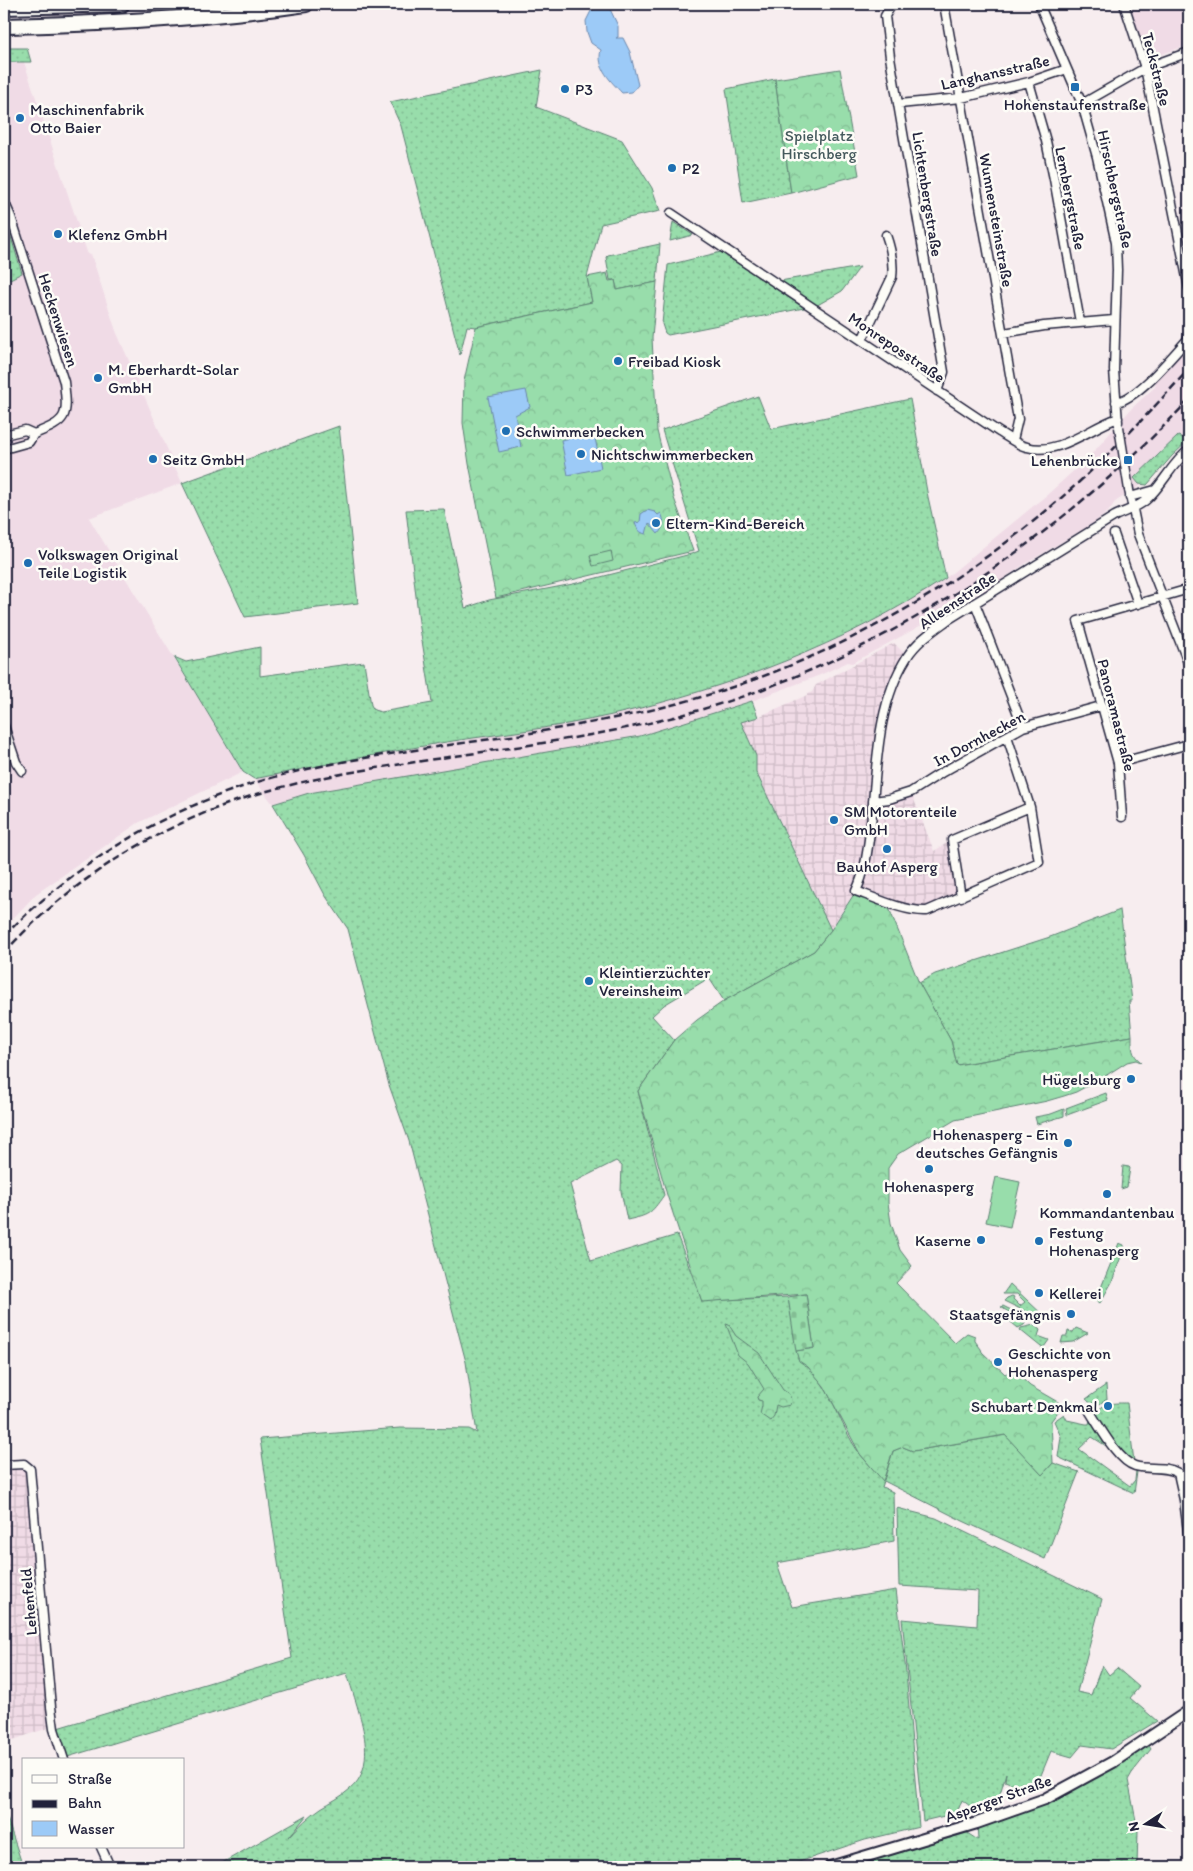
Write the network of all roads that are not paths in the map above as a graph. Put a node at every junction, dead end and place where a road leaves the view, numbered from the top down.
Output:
1 (122, 4) edge
2 (306, 4) edge
3 (892, 4) edge
4 (944, 4) edge
5 (1039, 4) edge
6 (1124, 4) edge
7 (9, 6) edge
8 (4, 26) edge
9 (1189, 52) edge
10 (1145, 68) junction
11 (1067, 69) junction
12 (1029, 82) junction
13 (961, 98) junction
14 (899, 104) junction
15 (1082, 104) junction
16 (4, 201) edge
17 (671, 213) dead end
18 (886, 235) dead end
19 (1189, 288) edge
20 (1114, 320) junction
21 (1080, 322) junction
22 (1004, 333) junction
23 (1189, 338) edge
24 (862, 340) junction
25 (937, 391) junction
26 (1116, 402) junction
27 (1118, 422) junction
28 (34, 434) junction
29 (4, 435) edge
30 (1013, 440) junction
31 (4, 449) edge
32 (1189, 450) edge
33 (1155, 490) junction
34 (1129, 493) junction
35 (1133, 509) junction
36 (1114, 534) dead end
37 (1189, 590) edge
38 (1162, 597) junction
39 (975, 603) junction
40 (1138, 604) junction
41 (1189, 665) edge
42 (1101, 706) junction
43 (4, 726) edge
44 (1023, 727) junction
45 (1007, 736) junction
46 (1189, 744) edge
47 (1118, 763) junction
48 (22, 771) dead end
49 (873, 801) junction
50 (1030, 807) junction
51 (1122, 817) dead end
52 (961, 897) junction
53 (1090, 1412) dead end
54 (4, 1465) edge
55 (1189, 1539) edge
56 (1189, 1712) edge
57 (63, 1758) edge
58 (101, 1848) edge
59 (110, 1867) edge
60 (830, 1867) edge

1 - 7 highway
2 - 8 highway
3 - 14 street, Lichtenbergstraße
4 - 13 street, Wunnensteinstraße
5 - 11 street, Hirschbergstraße
6 - 10 street, Teckstraße
9 - 10 street
10 - 15 street
10 - 19 street, Teckstraße
11 - 12 street, Langhansstraße
11 - 15 street, Hirschbergstraße
12 - 13 street, Langhansstraße
12 - 21 street, Lembergstraße
13 - 14 street, Langhansstraße
13 - 22 street, Wunnensteinstraße
14 - 25 street, Lichtenbergstraße
15 - 20 street, Hirschbergstraße
16 - 28 street, Heckenwiesen
17 - 24 street, Monreposstraße
18 - 24 street
20 - 21 street
20 - 26 street, Hirschbergstraße
21 - 22 street
22 - 30 street, Wunnensteinstraße
23 - 26 street
24 - 25 street, Monreposstraße
25 - 30 street, Monreposstraße
26 - 27 street, Hirschbergstraße
27 - 30 street, Monreposstraße
27 - 34 street, bridge
28 - 29 street
28 - 31 street
32 - 33 street, Alleenstraße
33 - 34 street
33 - 35 street, Alleenstraße
34 - 35 street
35 - 38 street
35 - 39 street, Alleenstraße
36 - 40 street
37 - 38 street
38 - 40 street
38 - 41 street
39 - 44 street
39 - 49 street, Alleenstraße
40 - 42 street, Panoramastraße
42 - 44 street, In Dornhecken
42 - 47 street, Panoramastraße
43 - 48 street
44 - 45 street, In Dornhecken
45 - 49 street, In Dornhecken
45 - 50 street
46 - 47 street
47 - 51 street, Panoramastraße
49 - 52 street, Alleenstraße
50 - 52 street
50 - 52 street
53 - 55 street
54 - 57 street, Lehenfeld
56 - 60 main road, Asperger Straße
58 - 59 street

